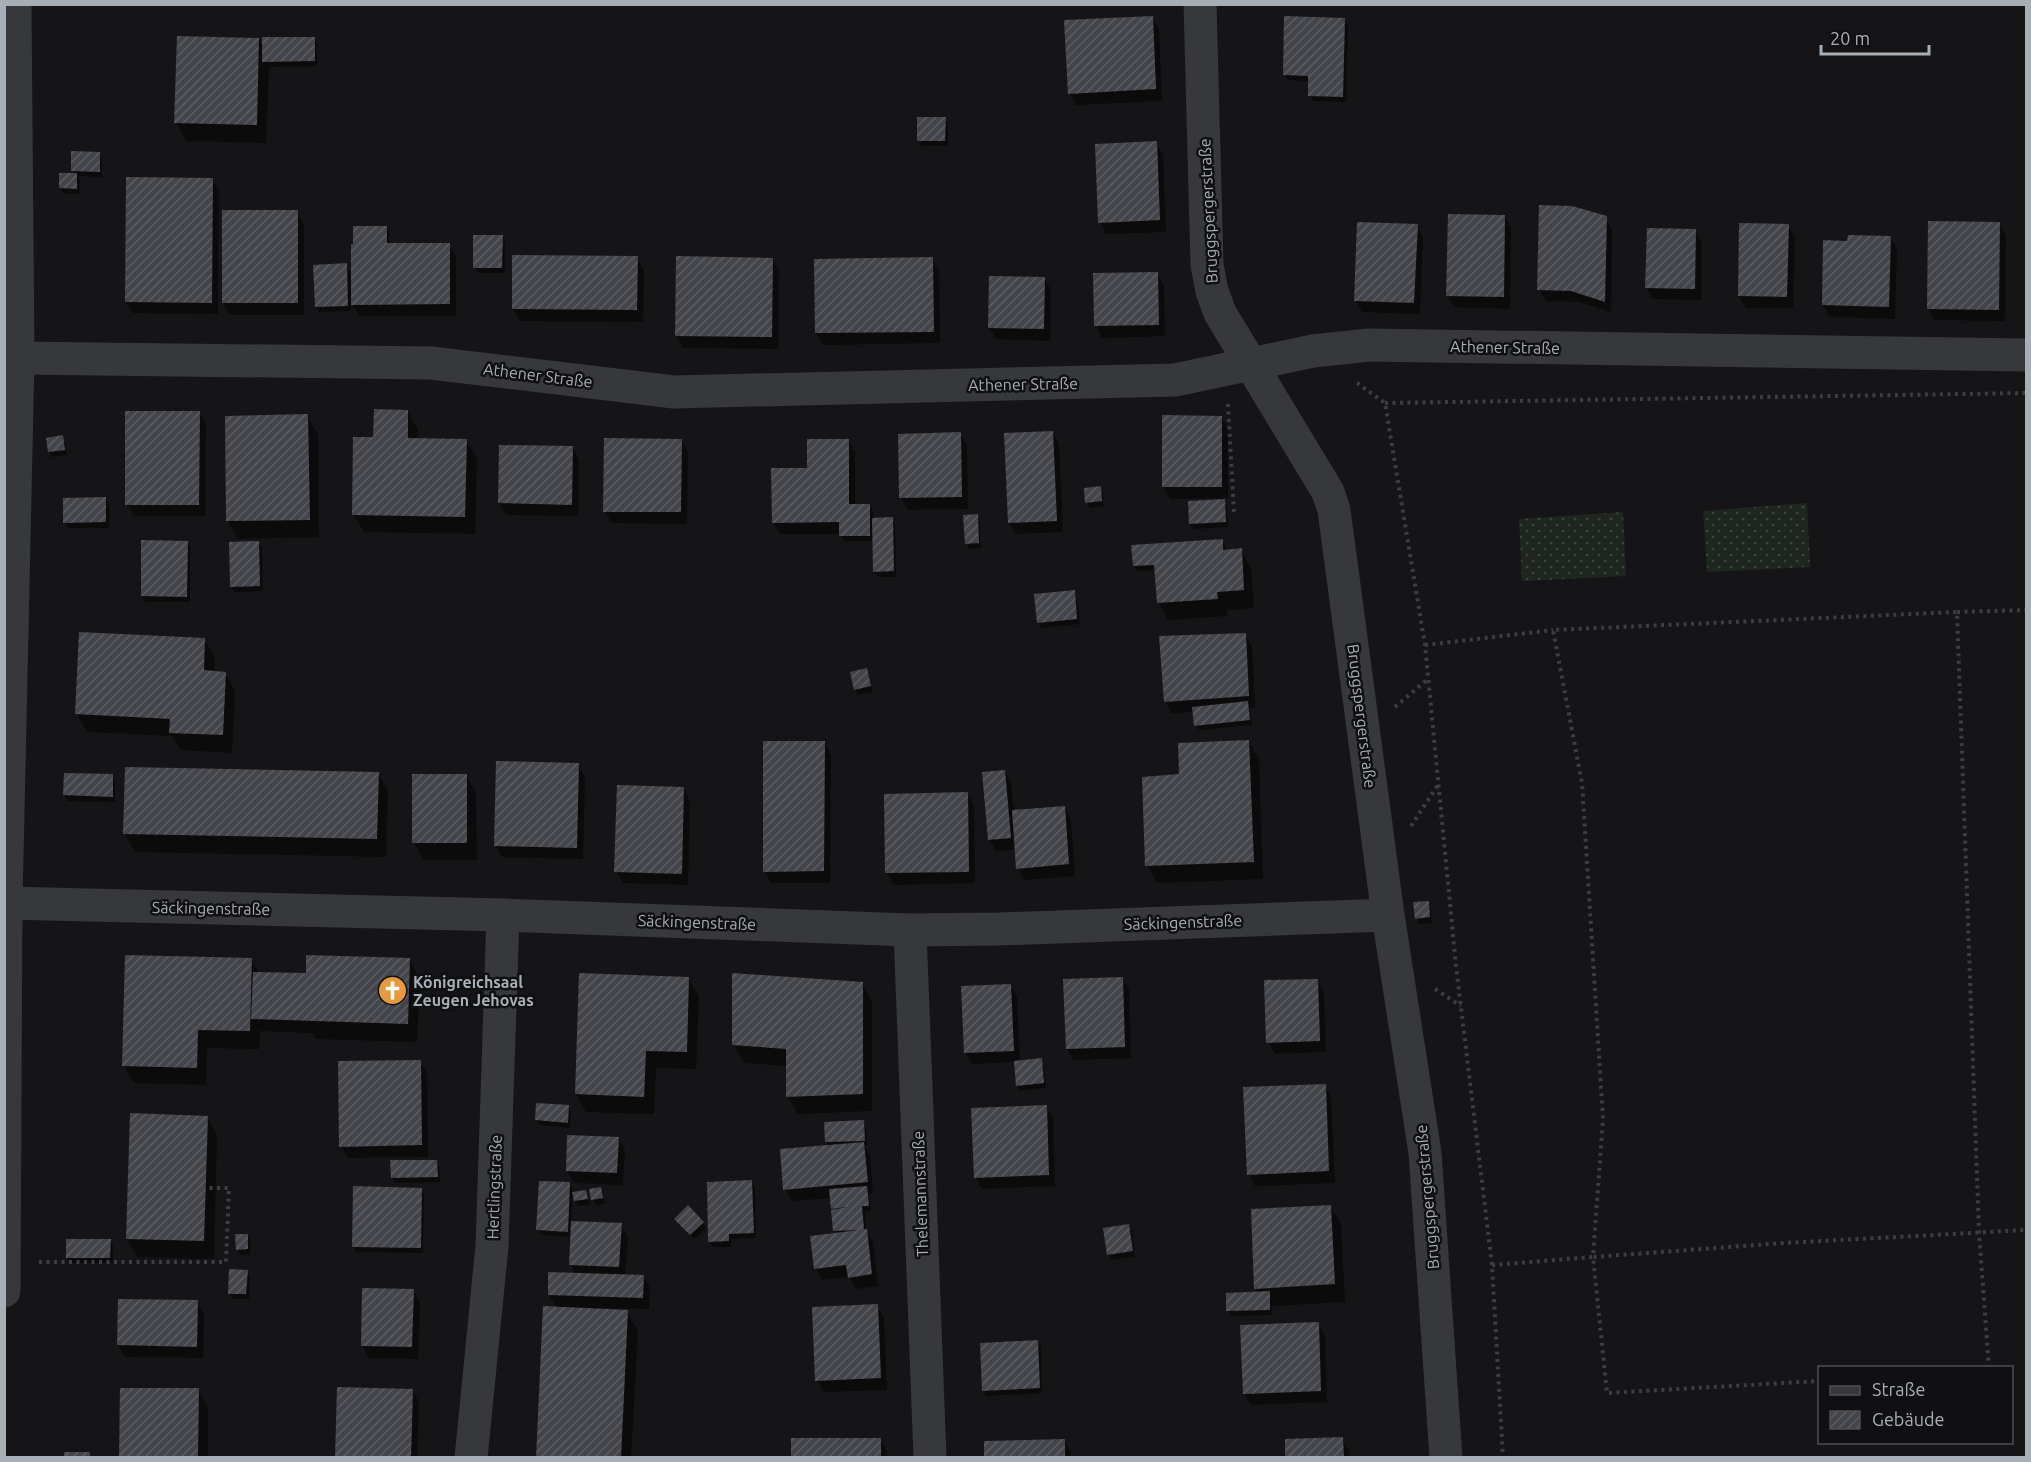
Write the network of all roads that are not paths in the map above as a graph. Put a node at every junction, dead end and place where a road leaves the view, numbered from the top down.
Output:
1 (15, 4) edge
2 (1200, 4) edge
3 (2026, 355) edge
4 (18, 358) junction
5 (1239, 367) junction
6 (6, 903) junction
7 (503, 915) junction
8 (1388, 915) junction
9 (910, 930) junction
10 (5, 1262) edge
11 (4, 1291) edge
12 (471, 1458) edge
13 (930, 1458) edge
14 (1446, 1458) edge

1 - 4 street
2 - 5 street, Bruggspergerstraße
3 - 5 street, Athener Straße
4 - 5 street, Athener Straße
4 - 6 street
5 - 8 street, Bruggspergerstraße
6 - 7 street, Säckingenstraße
6 - 10 street
7 - 9 street, Säckingenstraße
7 - 12 street, Hertlingstraße
8 - 9 street, Säckingenstraße
8 - 14 street, Bruggspergerstraße
9 - 13 street, Thelemannstraße
10 - 11 street

